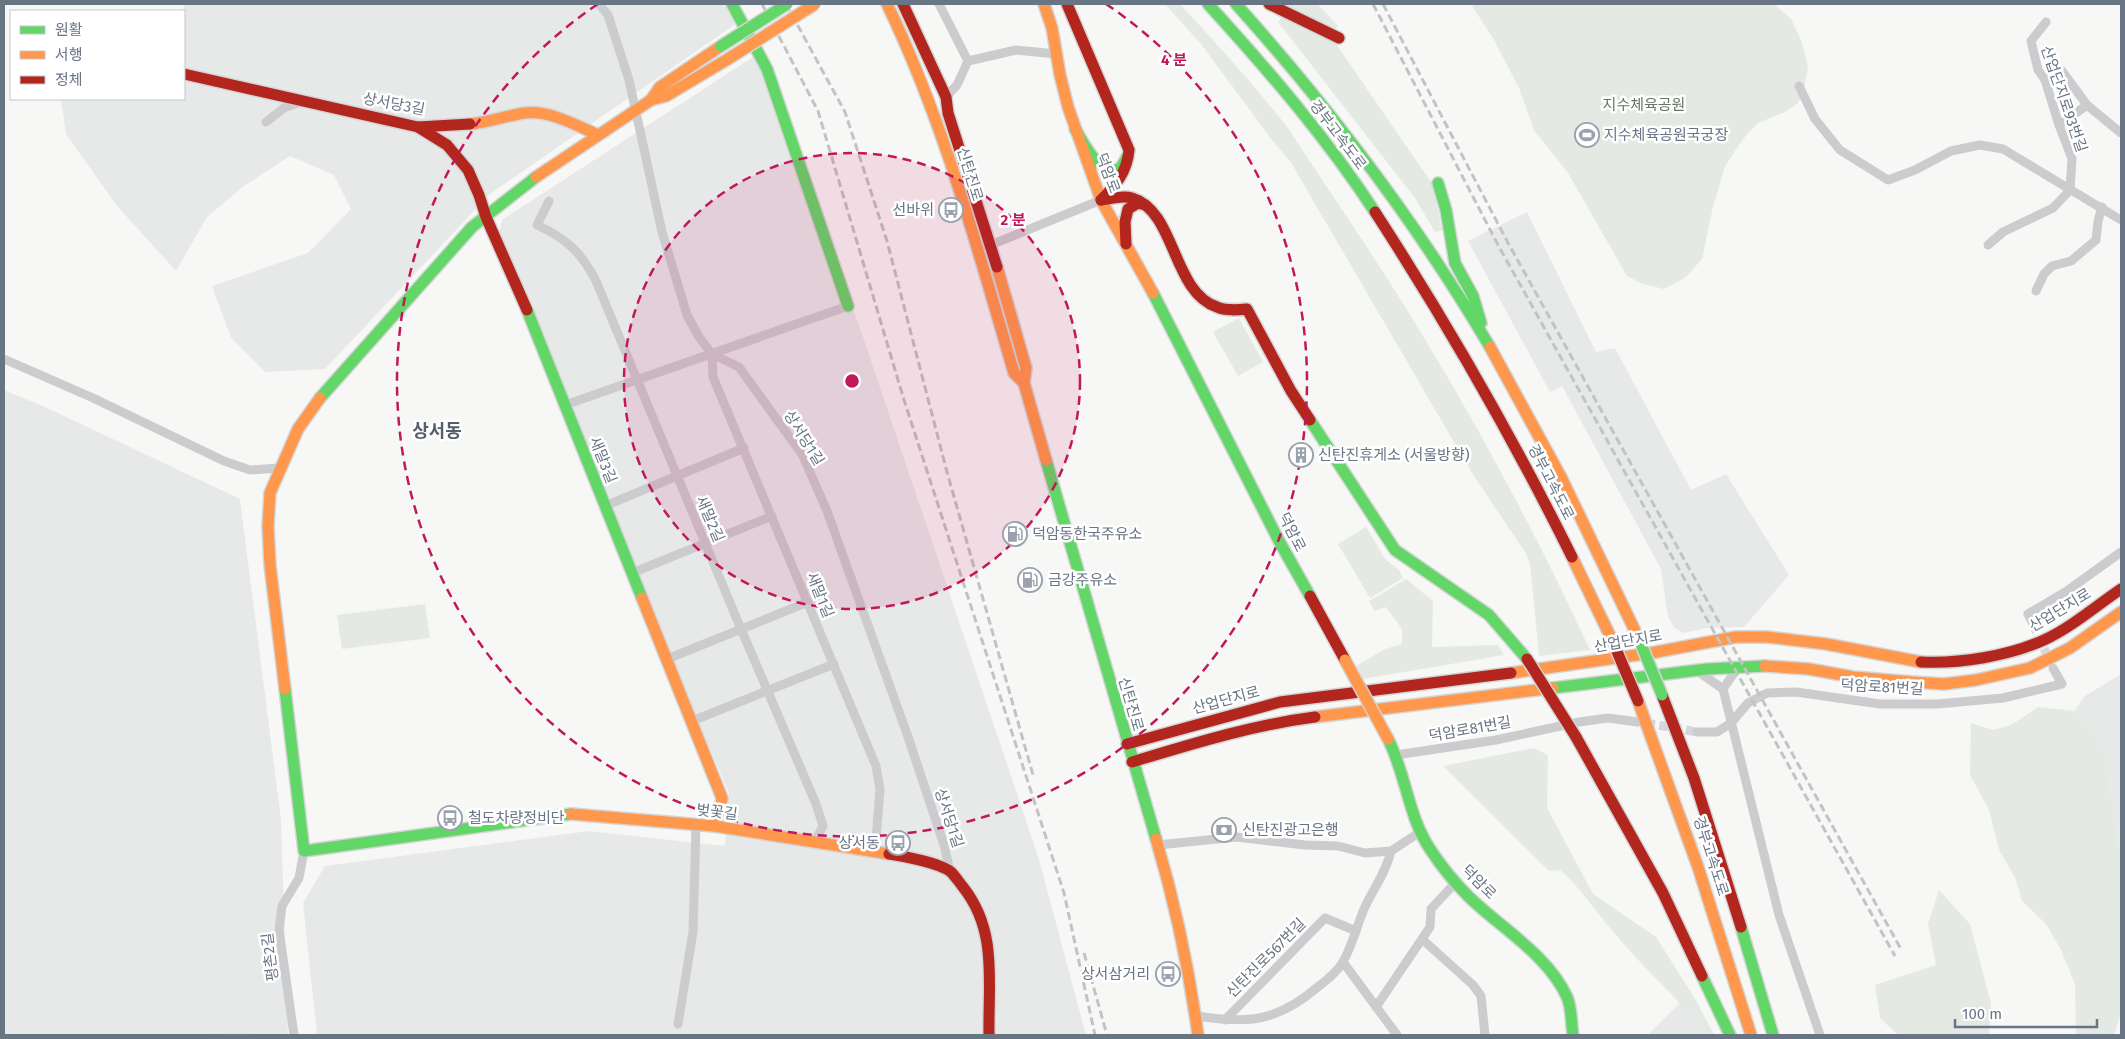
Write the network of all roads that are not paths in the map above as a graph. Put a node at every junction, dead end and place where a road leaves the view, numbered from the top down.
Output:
1 (599, 4) edge
2 (732, 4) edge
3 (787, 4) edge
4 (815, 4) edge
5 (888, 4) edge
6 (903, 4) edge
7 (939, 4) edge
8 (1044, 4) edge
9 (1067, 4) edge
10 (1208, 4) edge
11 (1236, 4) edge
12 (1269, 4) edge
13 (2046, 22) dead end
14 (1339, 38) dead end
15 (1056, 54) junction
16 (968, 61) junction
17 (185, 74) edge
18 (2045, 80) junction
19 (1798, 86) dead end
20 (946, 97) junction
21 (651, 100) junction
22 (306, 101) junction
23 (2087, 105) junction
24 (636, 110) junction
25 (266, 122) dead end
26 (2059, 125) junction
27 (418, 127) junction
28 (1075, 129) junction
29 (2121, 132) edge
30 (598, 135) junction
31 (1129, 150) junction
32 (1438, 183) dead end
33 (2070, 190) junction
34 (549, 200) dead end
35 (1101, 200) junction
36 (1145, 205) junction
37 (2102, 207) junction
38 (485, 215) junction
39 (2121, 220) edge
40 (1126, 244) junction
41 (990, 245) junction
42 (1988, 245) dead end
43 (977, 250) junction
44 (2036, 291) dead end
45 (848, 306) joint
46 (1488, 346) junction
47 (712, 354) junction
48 (4, 359) edge
49 (637, 380) junction
50 (1024, 383) junction
51 (565, 405) junction
52 (744, 448) junction
53 (280, 468) junction
54 (677, 476) junction
55 (605, 506) junction
56 (772, 516) junction
57 (705, 543) junction
58 (2121, 552) edge
59 (632, 573) junction
60 (2121, 589) edge
61 (808, 602) junction
62 (2121, 612) edge
63 (2033, 624) dead end
64 (741, 629) junction
65 (667, 659) junction
66 (834, 664) junction
67 (1738, 667) junction
68 (2053, 668) tunnel mouth
69 (1696, 670) junction
70 (1723, 689) junction
71 (768, 691) junction
72 (692, 721) junction
73 (1638, 722) tunnel mouth
74 (1731, 723) junction
75 (1697, 732) tunnel mouth
76 (1127, 744) junction
77 (1396, 755) junction
78 (1132, 762) junction
79 (696, 824) junction
80 (714, 826) junction
81 (1420, 832) junction
82 (814, 843) junction
83 (1158, 845) junction
84 (304, 851) junction
85 (875, 851) junction
86 (1391, 851) junction
87 (950, 871) junction
88 (1456, 882) junction
89 (1356, 931) junction
90 (1423, 940) junction
91 (1343, 962) junction
92 (1376, 1007) junction
93 (1196, 1016) junction
94 (1225, 1020) junction
95 (678, 1024) dead end
96 (294, 1035) edge
97 (989, 1035) edge
98 (1198, 1035) edge
99 (1396, 1035) edge
100 (1485, 1035) edge
101 (1572, 1035) edge
102 (1730, 1035) edge
103 (1751, 1035) edge
104 (1773, 1035) edge
105 (1820, 1035) edge

1 - 24 street, 상서당1길
2 - 45 main road
3 - 21 main road, bridge
4 - 21 main road, bridge
5 - 43 main road, 신탄진로
6 - 20 main road, 신탄진로
7 - 16 street
8 - 15 main road, 덕암로
9 - 31 main road
10 - 103 main road, 경부고속도로, bridge
11 - 46 main road, 경부고속도로
12 - 14 main road
13 - 18 street, 산업단지로93번길
15 - 16 street
15 - 28 main road, 덕암로
16 - 20 street
17 - 22 main road, 상서당3길
18 - 23 street
18 - 26 street, 산업단지로93번길
19 - 33 street
20 - 41 main road, 신탄진로
21 - 24 main road
22 - 25 street
22 - 27 main road, 상서당3길
23 - 26 street
23 - 29 street
24 - 30 main road
24 - 47 street, 상서당1길
26 - 33 street, 산업단지로93번길
27 - 30 main road, 상서당3길
27 - 38 main road, 새말3길
28 - 31 main road
28 - 35 main road, 덕암로
30 - 38 main road
31 - 35 main road
32 - 46 main road
33 - 37 street
33 - 42 street
34 - 49 street, 새말2길
35 - 36 main road
35 - 40 main road, 덕암로
35 - 41 street
36 - 40 main road
36 - 102 main road, bridge
37 - 39 street
37 - 44 street
38 - 51 main road, 새말3길
38 - 53 main road
40 - 77 main road, 덕암로, bridge
41 - 43 street
41 - 50 main road, 신탄진로
43 - 50 main road, 신탄진로
45 - 47 street
46 - 104 main road, 경부고속도로, bridge
47 - 49 street
47 - 52 street, 새말1길
47 - 87 street, 상서당1길
48 - 53 street
49 - 51 street
49 - 54 street, 새말2길
50 - 76 main road, 신탄진로
51 - 55 main road, 새말3길
52 - 54 street
52 - 56 street, 새말1길
53 - 84 main road
54 - 55 street
54 - 57 street, 새말2길
55 - 59 main road, 새말3길
56 - 57 street
56 - 61 street, 새말1길
57 - 59 street
57 - 64 street, 새말2길
58 - 63 street
59 - 65 main road, 새말3길
60 - 76 main road, 산업단지로
61 - 64 street
61 - 66 street, 새말1길
62 - 67 main road
64 - 65 street
64 - 71 street, 새말2길
65 - 72 main road, 새말3길
66 - 71 street
66 - 85 street, 새말1길
67 - 69 main road
67 - 70 street
68 - 74 street, 덕암로81번길
69 - 70 street
69 - 78 main road
70 - 74 street
71 - 72 street
71 - 82 street, 새말2길
72 - 80 main road, 새말3길
73 - 77 street, 덕암로81번길
74 - 75 street, 덕암로81번길
74 - 105 street
76 - 78 main road, 신탄진로
77 - 81 main road, 덕암로
78 - 83 main road, 신탄진로
79 - 80 main road, 벚꽃길
79 - 84 main road, 벚꽃길
79 - 95 street
80 - 82 main road, 벚꽃길
81 - 86 street
81 - 88 main road, 덕암로
82 - 85 main road, 벚꽃길
83 - 86 street
83 - 93 main road, 신탄진로
84 - 96 street, 평촌2길
85 - 87 main road, 벚꽃길
86 - 89 street, 신탄진로567번길
87 - 97 main road
88 - 90 street
88 - 101 main road, 덕암로
89 - 91 street, 신탄진로567번길
89 - 94 street, 신탄진로567번길
90 - 92 street
90 - 100 street
91 - 92 street
91 - 94 street, 신탄진로567번길
92 - 99 street
93 - 94 street, 신탄진로567번길
93 - 98 main road, 신탄진로

